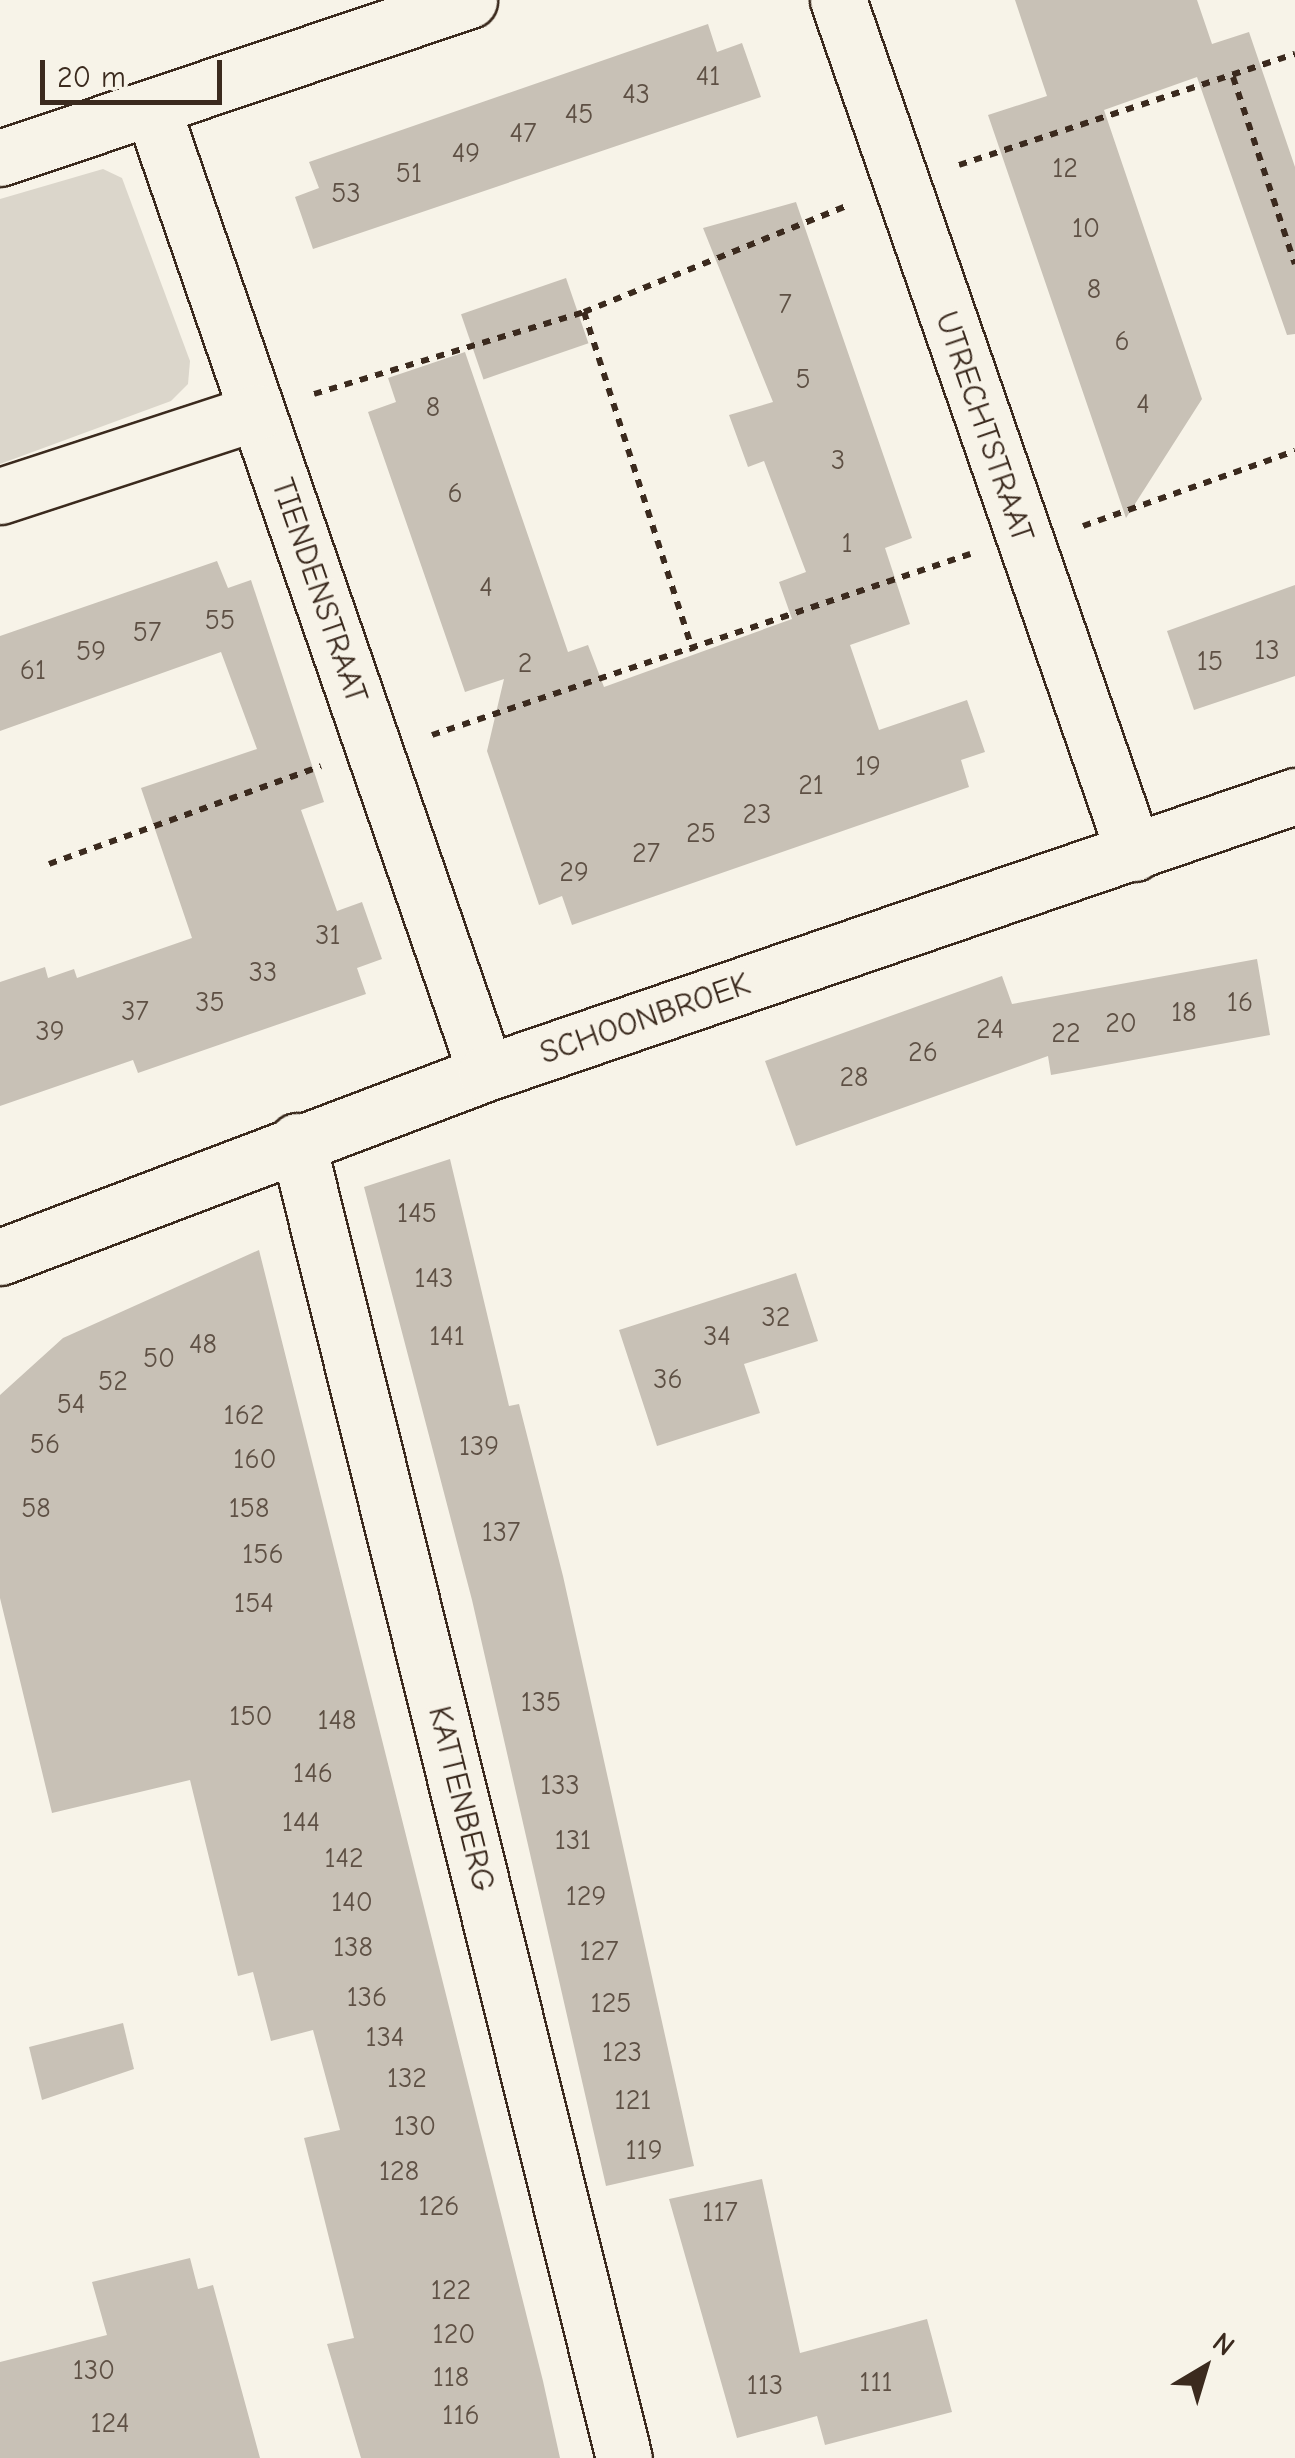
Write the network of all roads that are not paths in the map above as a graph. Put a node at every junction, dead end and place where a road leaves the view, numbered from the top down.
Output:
1 (469, 0) edge
2 (838, 0) edge
3 (152, 108) junction
4 (0, 158) edge
5 (257, 412) junction
6 (0, 496) edge
7 (1295, 796) edge
8 (1134, 852) junction
9 (486, 1074) junction
10 (297, 1141) junction
11 (0, 1256) edge
12 (624, 2458) edge

1 - 3 street
2 - 8 street, UTRECHTSTRAAT
3 - 4 street
3 - 5 street, TIENDENSTRAAT
5 - 6 street
5 - 9 street, TIENDENSTRAAT
7 - 8 street, SCHOONBROEK
8 - 9 street, SCHOONBROEK
9 - 10 street, SCHOONBROEK
10 - 11 street, SCHOONBROEK
10 - 12 street, KATTENBERG

